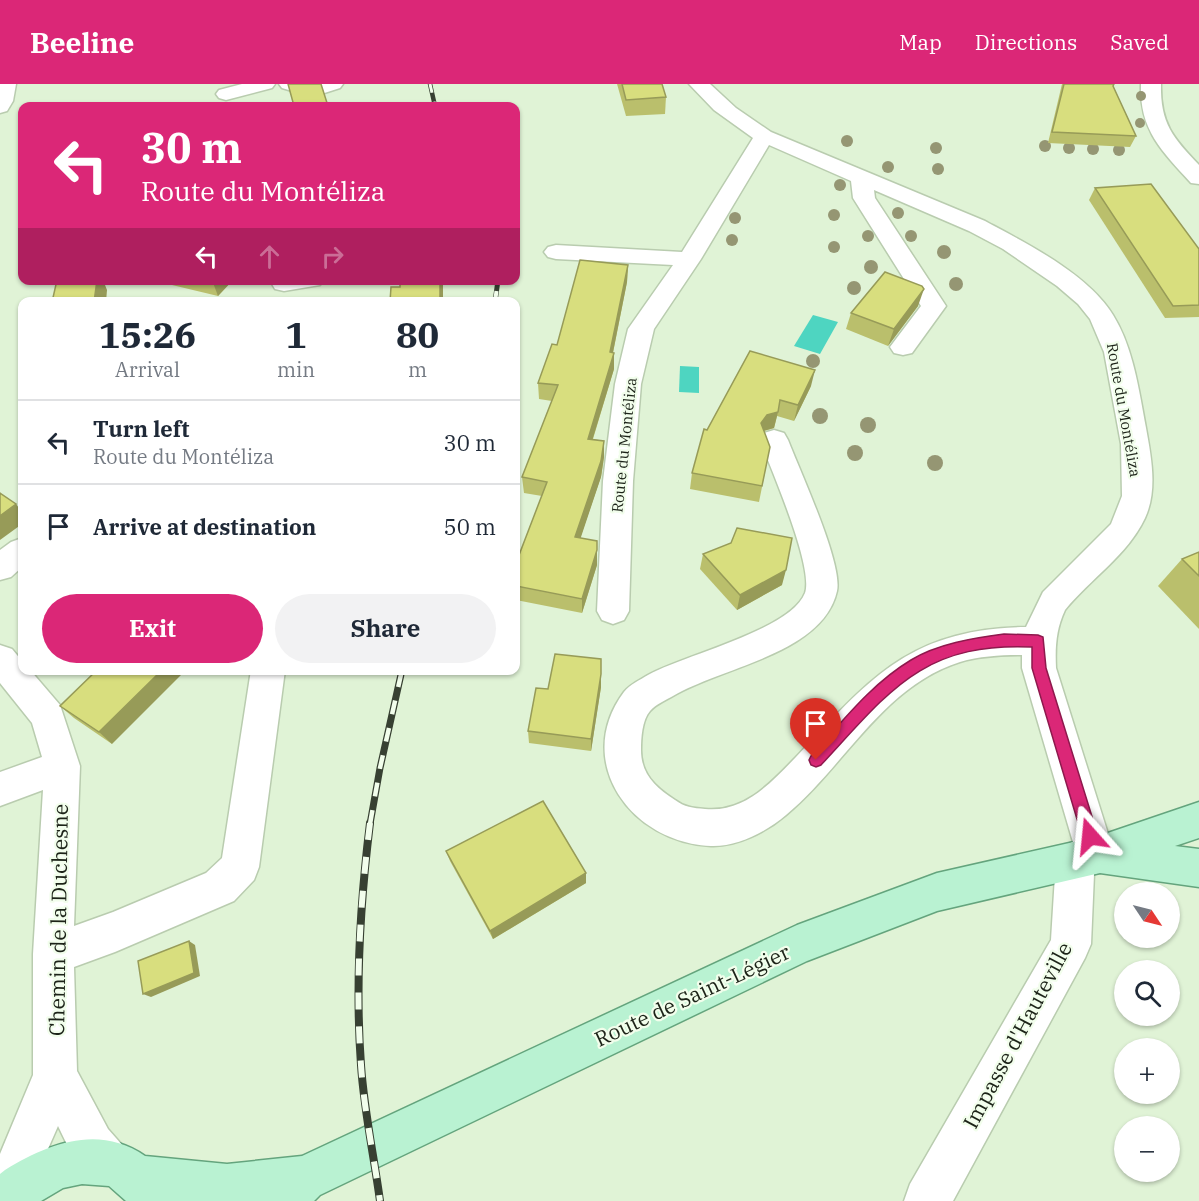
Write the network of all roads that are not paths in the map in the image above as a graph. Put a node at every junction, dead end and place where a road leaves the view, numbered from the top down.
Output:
1 (6, 84) edge
2 (265, 84) edge
3 (289, 84) edge
4 (333, 84) edge
5 (699, 84) edge
6 (1151, 84) edge
7 (228, 95) edge
8 (0, 107) edge
9 (764, 136) junction
10 (1195, 170) edge
11 (862, 179) junction
12 (556, 252) dead end
13 (689, 259) junction
14 (903, 347) dead end
15 (774, 440) dead end
16 (18, 553) edge
17 (0, 568) edge
18 (613, 611) dead end
19 (1038, 641) junction
20 (0, 659) edge
21 (267, 675) edge
22 (62, 766) junction
23 (0, 789) edge
24 (1199, 819) edge
25 (1086, 858) junction
26 (1199, 868) edge
27 (53, 954) junction
28 (55, 1075) junction
29 (134, 1181) edge
30 (292, 1190) edge
31 (2, 1201) edge
32 (927, 1201) edge

1 - 8 street
2 - 7 street
3 - 4 street
5 - 9 street, Route du Montéliza
6 - 10 street
9 - 11 street, Route du Montéliza
9 - 13 street, Route du Montéliza
11 - 14 street
11 - 19 street, Route du Montéliza
12 - 13 street
13 - 18 street, Route du Montéliza
15 - 19 street
16 - 17 street
19 - 25 street, Route du Montéliza
20 - 22 street, Chemin de la Duchesne
21 - 27 street
22 - 23 street
22 - 27 street, Chemin de la Duchesne
24 - 25 main road, Route de Saint-Légier
25 - 26 main road, Route de Saint-Légier
25 - 30 main road, Route de Saint-Légier
25 - 32 street, Impasse d'Hauteville
27 - 28 street, Chemin de la Duchesne
28 - 29 street, Chemin de la Duchesne
28 - 31 street, Chemin de la Duchesne
29 - 30 main road, Route de Saint-Légier
29 - 31 main road, Route de Saint-Légier

